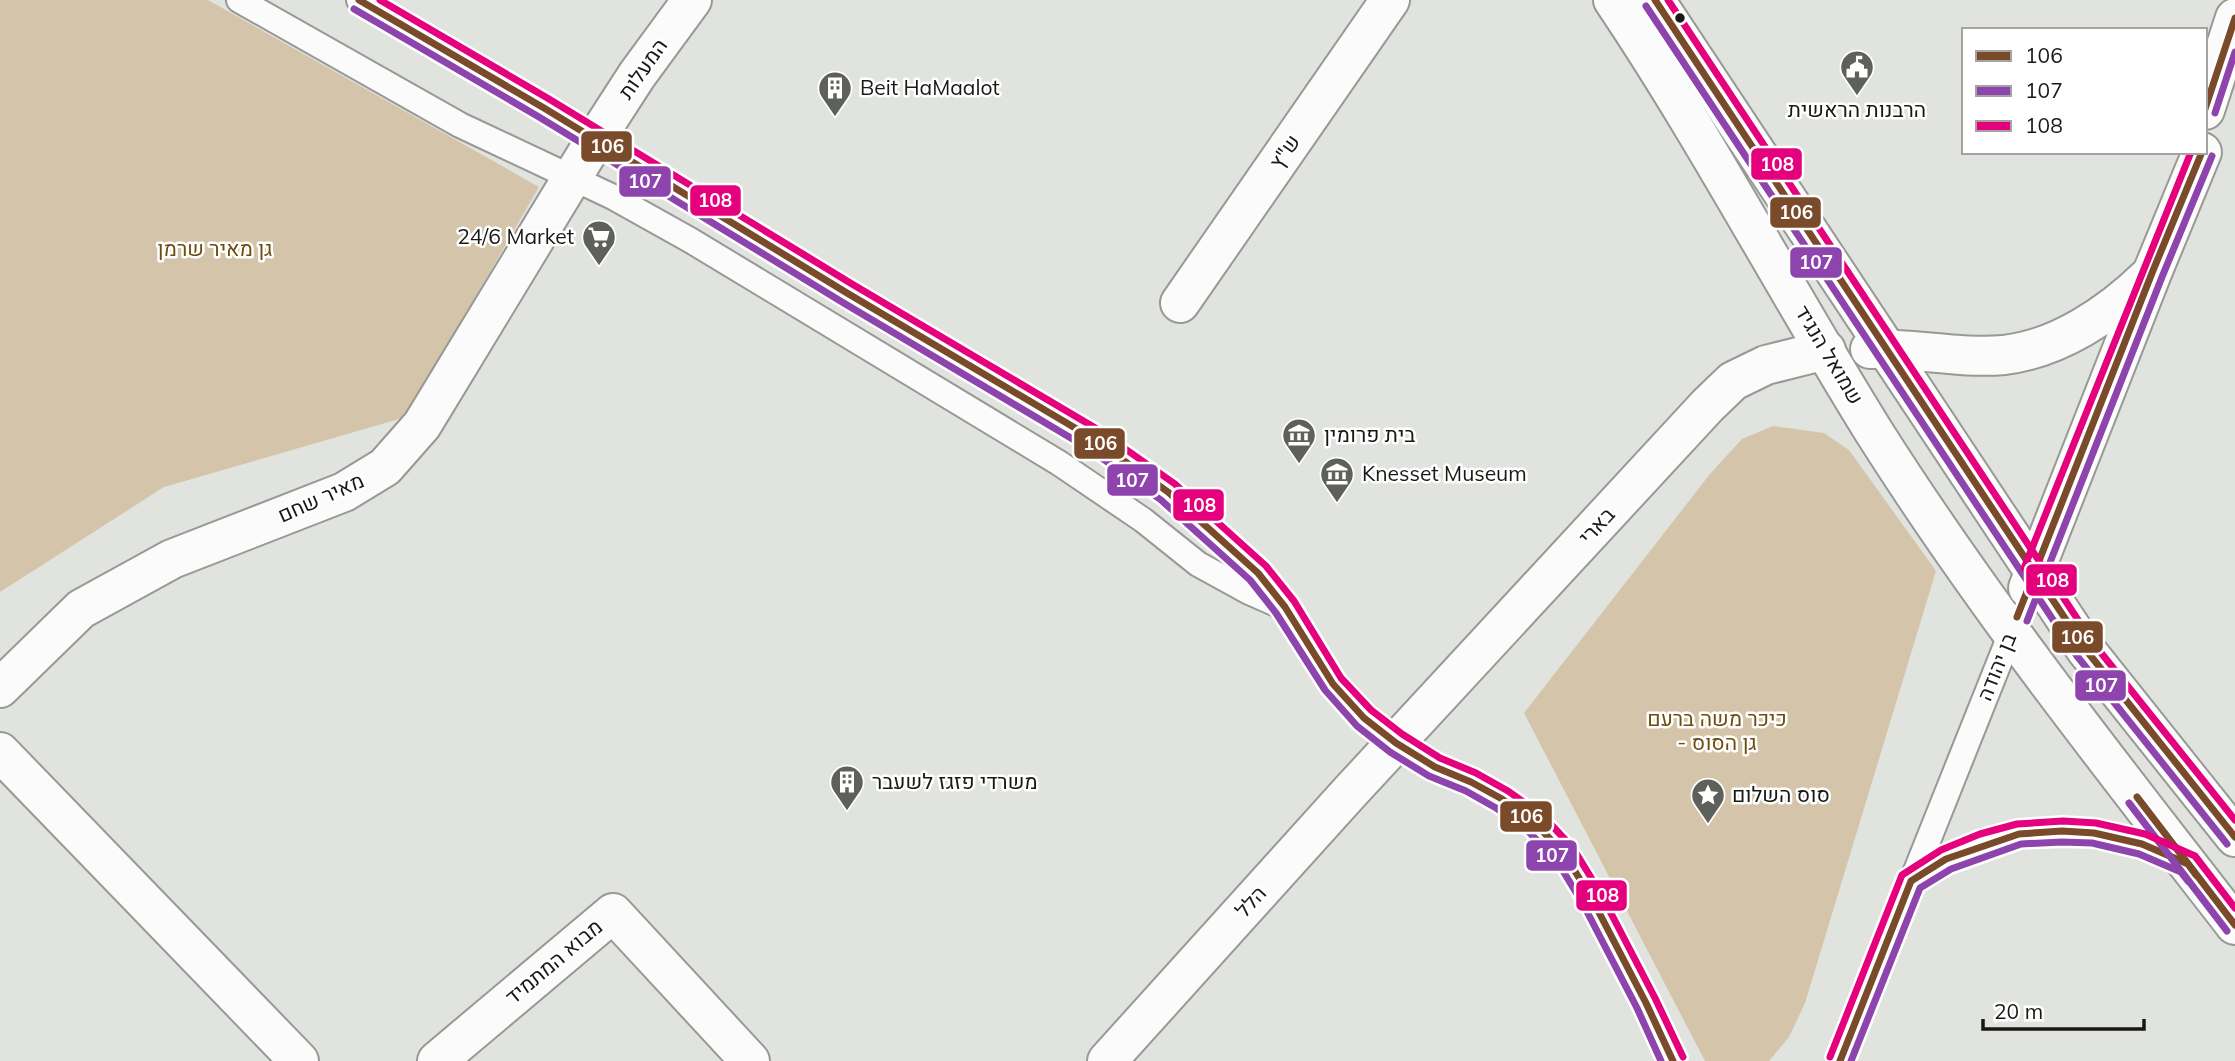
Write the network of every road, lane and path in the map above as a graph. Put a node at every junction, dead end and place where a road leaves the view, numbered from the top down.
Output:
1 (239, 0) edge
2 (359, 0) edge
3 (692, 0) edge
4 (1390, 0) edge
5 (1614, 0) edge
6 (1655, 0) edge
7 (2235, 18) edge
8 (2235, 73) edge
9 (2207, 104) edge
10 (595, 140) junction
11 (2207, 140) edge
12 (2191, 154) edge
13 (2201, 154) edge
14 (572, 177) junction
15 (2152, 272) junction
16 (1180, 303) dead end
17 (1887, 349) junction
18 (1826, 350) junction
19 (2034, 572) junction
20 (1285, 607) junction
21 (2011, 633) junction
22 (0, 688) edge
23 (1396, 743) junction
24 (0, 752) edge
25 (2235, 836) edge
26 (2188, 864) junction
27 (1911, 881) junction
28 (2235, 925) edge
29 (299, 1061) edge
30 (437, 1061) edge
31 (750, 1061) edge
32 (1107, 1061) edge
33 (1673, 1061) edge
34 (1840, 1061) edge

1 - 14 lane
2 - 10 lane
3 - 10 street, המעלות
4 - 16 street, ש"ץ
5 - 18 street, שמואל הנגיד
6 - 17 street
7 - 9 street
8 - 11 street
10 - 14 street, מאיר שחם
10 - 20 lane
12 - 15 street, בן יהודה
13 - 15 street, בן יהודה
14 - 20 lane
14 - 22 street, מאיר שחם
15 - 17 street, בארי
15 - 19 street, בן יהודה
17 - 18 street, בארי
17 - 19 street
18 - 21 street, שמואל הנגיד
18 - 23 street, בארי
19 - 21 street, בן יהודה
19 - 25 street
20 - 23 lane
21 - 26 street, שמואל הנגיד
21 - 27 lane, בן יהודה
23 - 32 street, הלל
23 - 33 lane
24 - 29 street
26 - 27 lane
26 - 28 street, שמואל הנגיד
27 - 34 lane, בן יהודה
30 - 31 street, מבוא המתמיד

